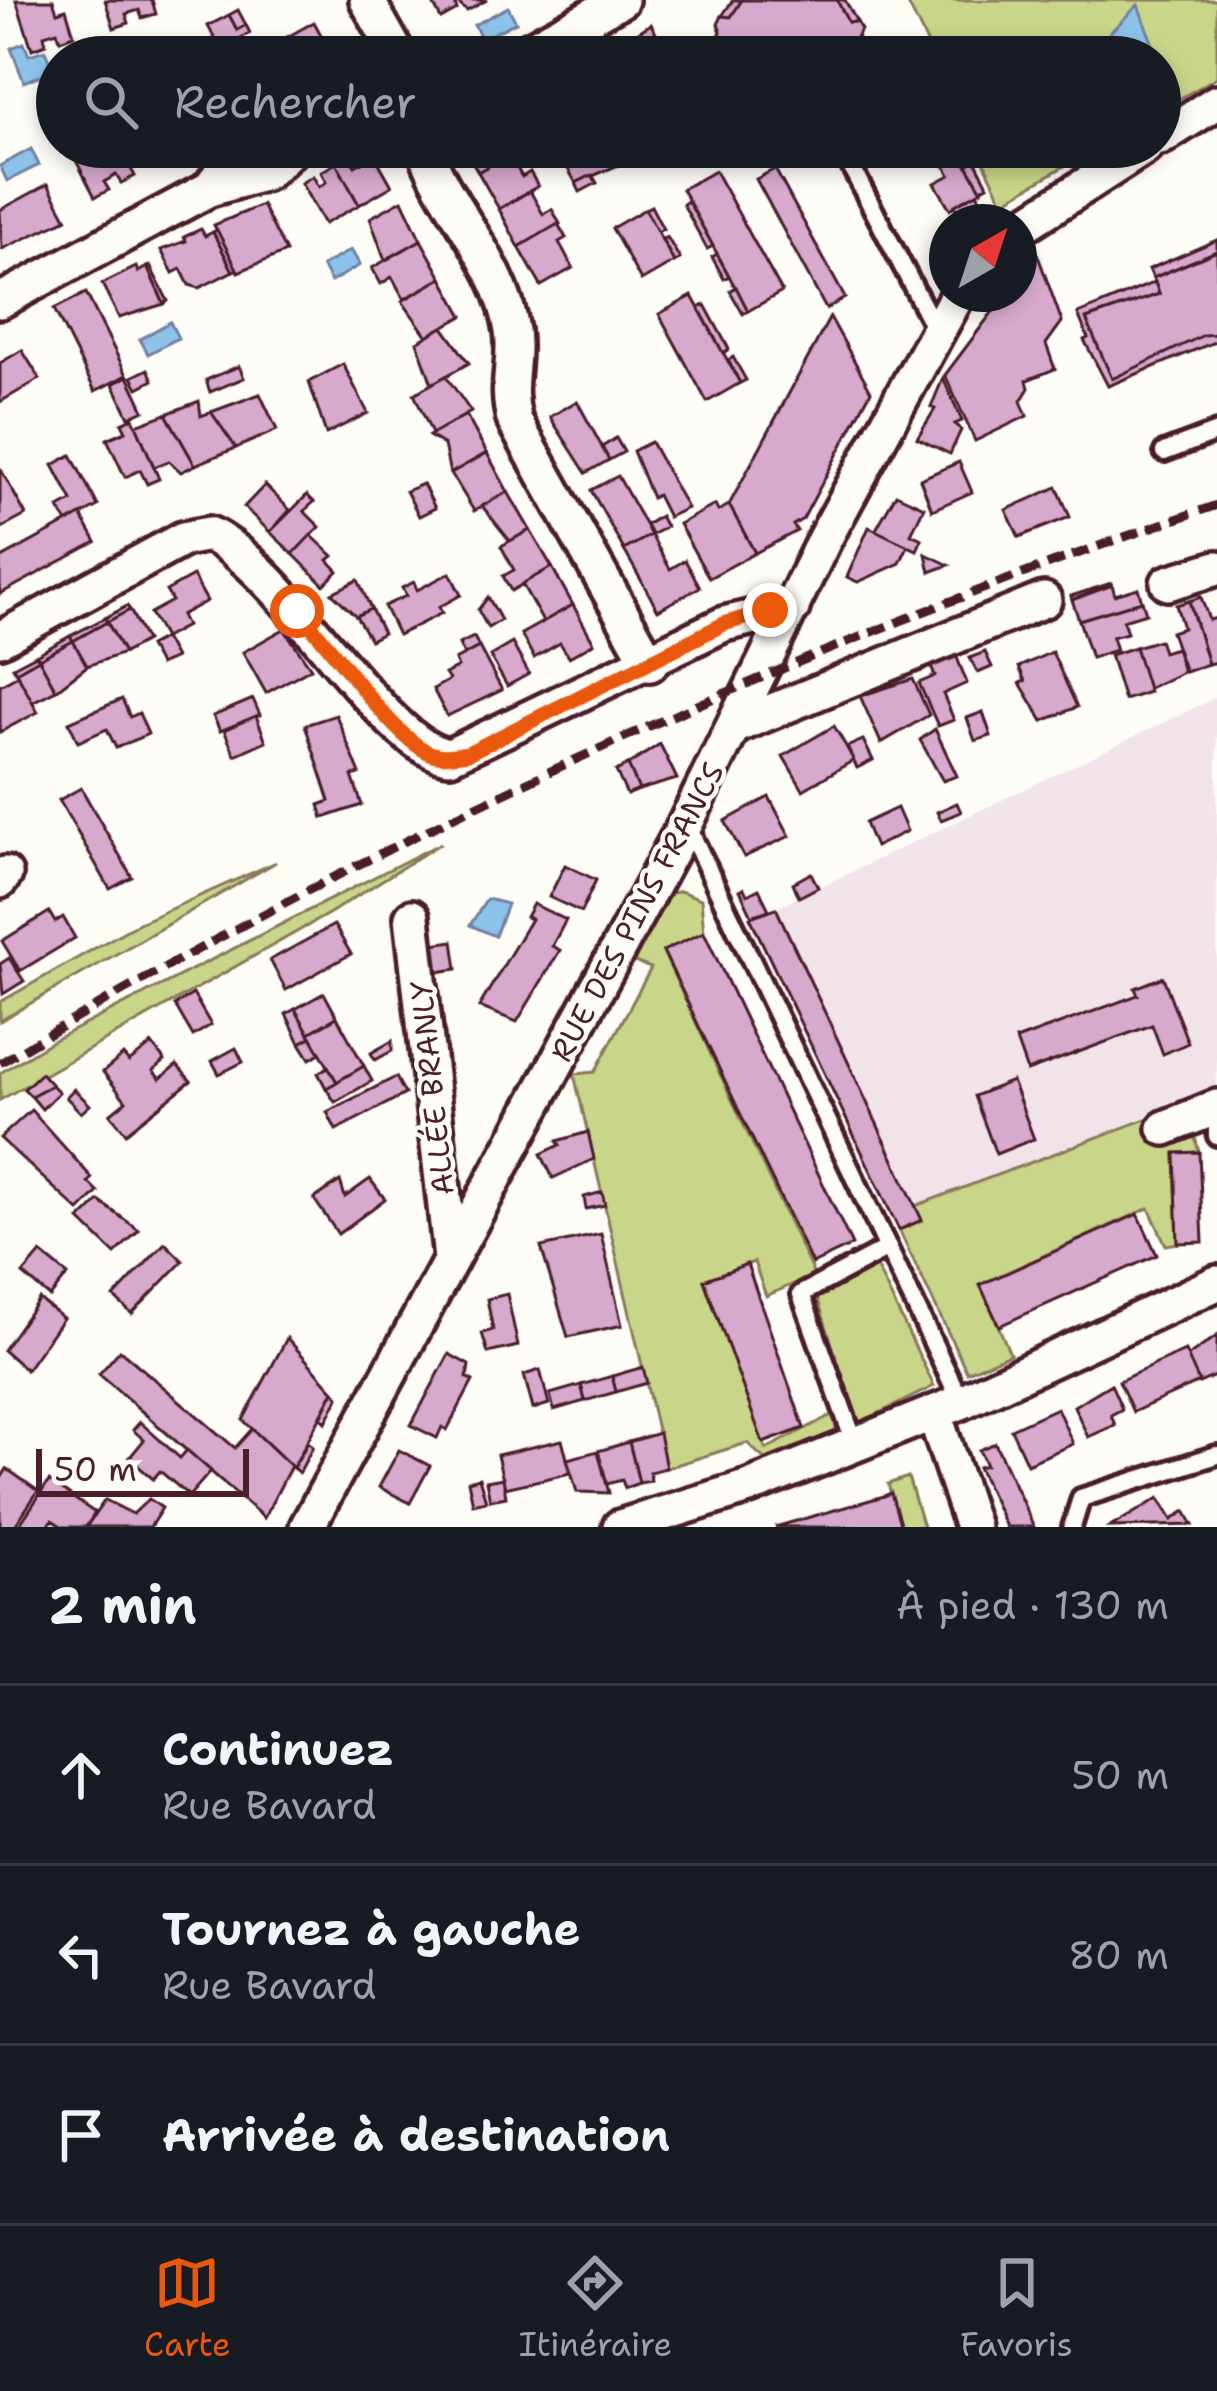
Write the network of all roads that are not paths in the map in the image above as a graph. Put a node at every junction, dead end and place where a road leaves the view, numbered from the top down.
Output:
1 (367, 0) edge
2 (621, 0) edge
3 (387, 36) edge
4 (555, 36) edge
5 (1215, 108) edge
6 (1181, 127) edge
7 (224, 168) edge
8 (271, 168) edge
9 (435, 168) edge
10 (852, 168) edge
11 (1112, 168) edge
12 (208, 189) junction
13 (1037, 216) edge
14 (0, 301) edge
15 (946, 312) edge
16 (935, 329) junction
17 (1217, 432) edge
18 (1164, 452) dead end
19 (1217, 568) edge
20 (1168, 583) dead end
21 (1044, 599) dead end
22 (792, 608) junction
23 (0, 639) edge
24 (650, 664) junction
25 (736, 726) junction
26 (686, 823) junction
27 (412, 917) dead end
28 (1217, 1107) edge
29 (1216, 1126) edge
30 (1165, 1128) dead end
31 (1217, 1136) edge
32 (888, 1248) junction
33 (451, 1259) junction
34 (1217, 1283) edge
35 (948, 1407) junction
36 (855, 1444) junction
37 (1217, 1455) edge
38 (307, 1527) edge
39 (620, 1527) edge
40 (972, 1527) edge
41 (1072, 1527) edge

1 - 3 street
2 - 4 street
5 - 6 street
7 - 12 street
8 - 12 street
9 - 24 street
10 - 16 lane
11 - 13 street
12 - 14 street
15 - 16 street, RUE DES PINS FRANCS
16 - 22 street, RUE DES PINS FRANCS
17 - 18 lane
19 - 20 street
21 - 25 street
22 - 24 street
22 - 25 street, RUE DES PINS FRANCS
23 - 24 street
25 - 26 street, RUE DES PINS FRANCS
26 - 32 lane
26 - 33 street, RUE DES PINS FRANCS
27 - 33 street, ALLÉE BRANLY
28 - 30 street
29 - 31 lane
32 - 35 lane
32 - 36 lane
33 - 38 street, RUE DES PINS FRANCS
34 - 35 street
35 - 36 street
35 - 40 street
36 - 39 street
37 - 41 lane

